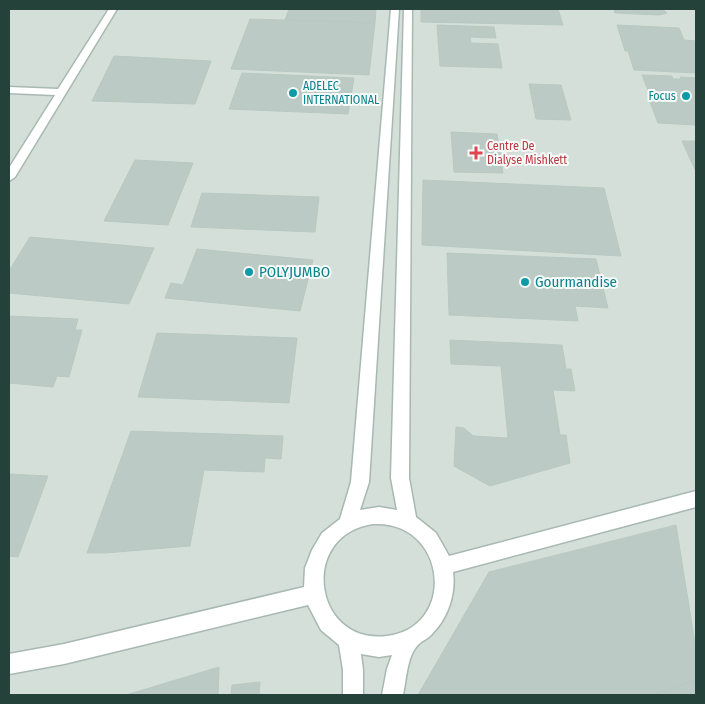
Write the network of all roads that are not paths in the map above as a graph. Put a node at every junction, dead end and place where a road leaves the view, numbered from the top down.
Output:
1 (112, 9) edge
2 (395, 9) edge
3 (408, 9) edge
4 (9, 90) edge
5 (60, 92) junction
6 (384, 151) junction
7 (406, 151) junction
8 (9, 177) edge
9 (696, 499) edge
10 (348, 521) junction
11 (408, 523) junction
12 (444, 566) junction
13 (313, 594) junction
14 (348, 638) junction
15 (409, 640) junction
16 (9, 664) edge
17 (353, 695) edge
18 (393, 695) edge

1 - 5 street
2 - 6 street
3 - 7 street
4 - 5 street
5 - 8 street
6 - 7 street
6 - 10 street
7 - 11 street
9 - 12 street
10 - 11 street
10 - 13 street
11 - 12 street
12 - 15 street
13 - 14 street
13 - 16 street
14 - 15 street
14 - 17 street
15 - 18 street

